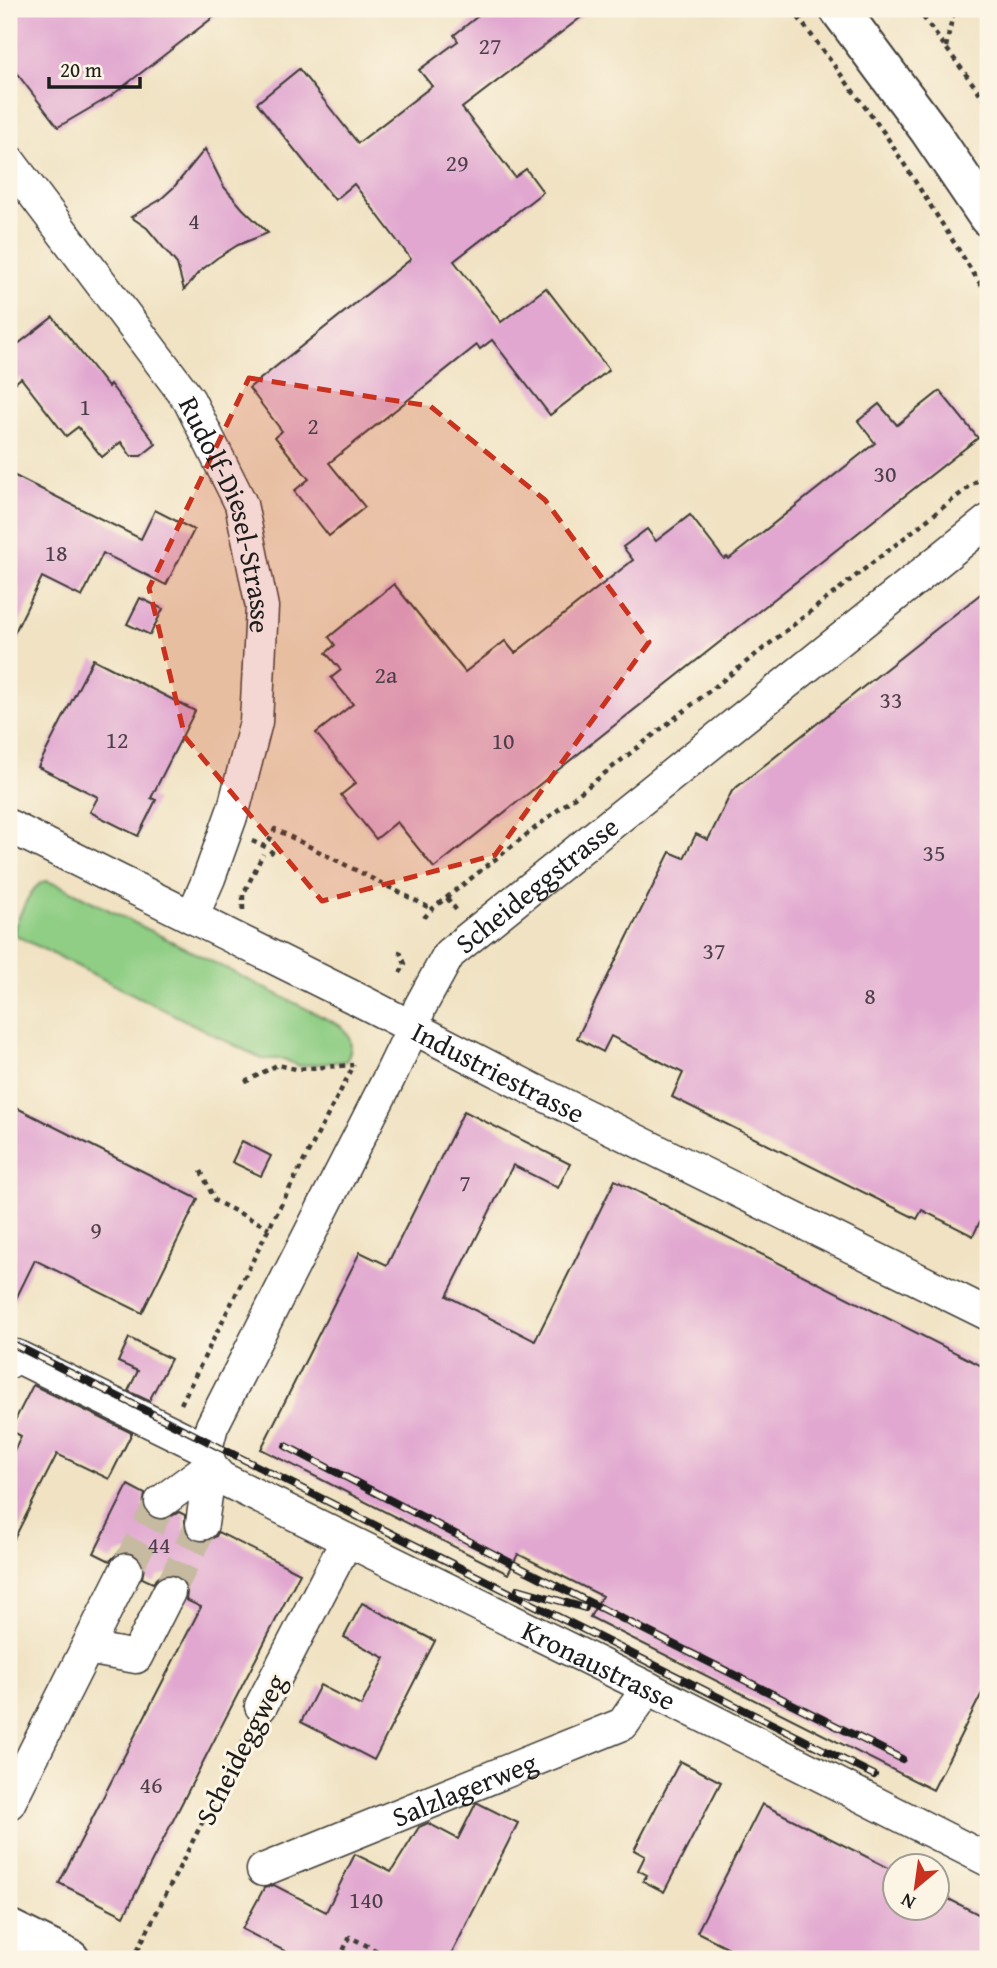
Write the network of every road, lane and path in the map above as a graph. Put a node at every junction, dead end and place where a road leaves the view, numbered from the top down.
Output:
1 (792, 9) edge
2 (839, 9) edge
3 (916, 9) edge
4 (954, 9) edge
5 (946, 48) junction
6 (988, 104) edge
7 (9, 161) edge
8 (988, 217) edge
9 (988, 296) edge
10 (988, 472) edge
11 (988, 521) edge
12 (9, 827) edge
13 (269, 841) dead end
14 (263, 854) dead end
15 (432, 908) junction
16 (252, 916) dead end
17 (192, 917) junction
18 (424, 918) dead end
19 (403, 946) dead end
20 (399, 974) dead end
21 (413, 1028) junction
22 (245, 1082) dead end
23 (201, 1171) dead end
24 (269, 1228) junction
25 (988, 1314) edge
26 (9, 1362) edge
27 (199, 1451) junction
28 (160, 1502) tunnel mouth
29 (202, 1524) tunnel mouth
30 (347, 1540) junction
31 (126, 1570) tunnel mouth
32 (169, 1592) tunnel mouth
33 (87, 1648) junction
34 (649, 1688) junction
35 (261, 1706) joint
36 (9, 1803) edge
37 (988, 1860) edge
38 (263, 1870) dead end
39 (9, 1929) edge
40 (387, 1956) dead end
41 (70, 1959) edge
42 (133, 1959) edge
43 (339, 1959) edge

1 - 9 path
2 - 8 main road
3 - 5 path
4 - 5 path
5 - 6 path
7 - 17 street, Rudolf-Diesel-Strasse
10 - 15 path
11 - 21 street, Scheideggstrasse
12 - 17 street, Industriestrasse
13 - 15 path
14 - 16 path
15 - 18 path
17 - 21 street, Industriestrasse
19 - 20 path
21 - 25 street, Industriestrasse
21 - 27 street, Scheideggstrasse
22 - 24 path
23 - 24 path
24 - 27 path
26 - 27 street
27 - 28 street
27 - 29 street, Scheideggstrasse
27 - 30 street, Kronaustrasse
30 - 34 street, Kronaustrasse
30 - 35 street, Scheideggweg
31 - 33 street
32 - 33 street
33 - 36 street
34 - 37 street, Kronaustrasse
34 - 38 street, Salzlagerweg
35 - 42 path, Scheideggweg
39 - 41 main road
40 - 43 path

